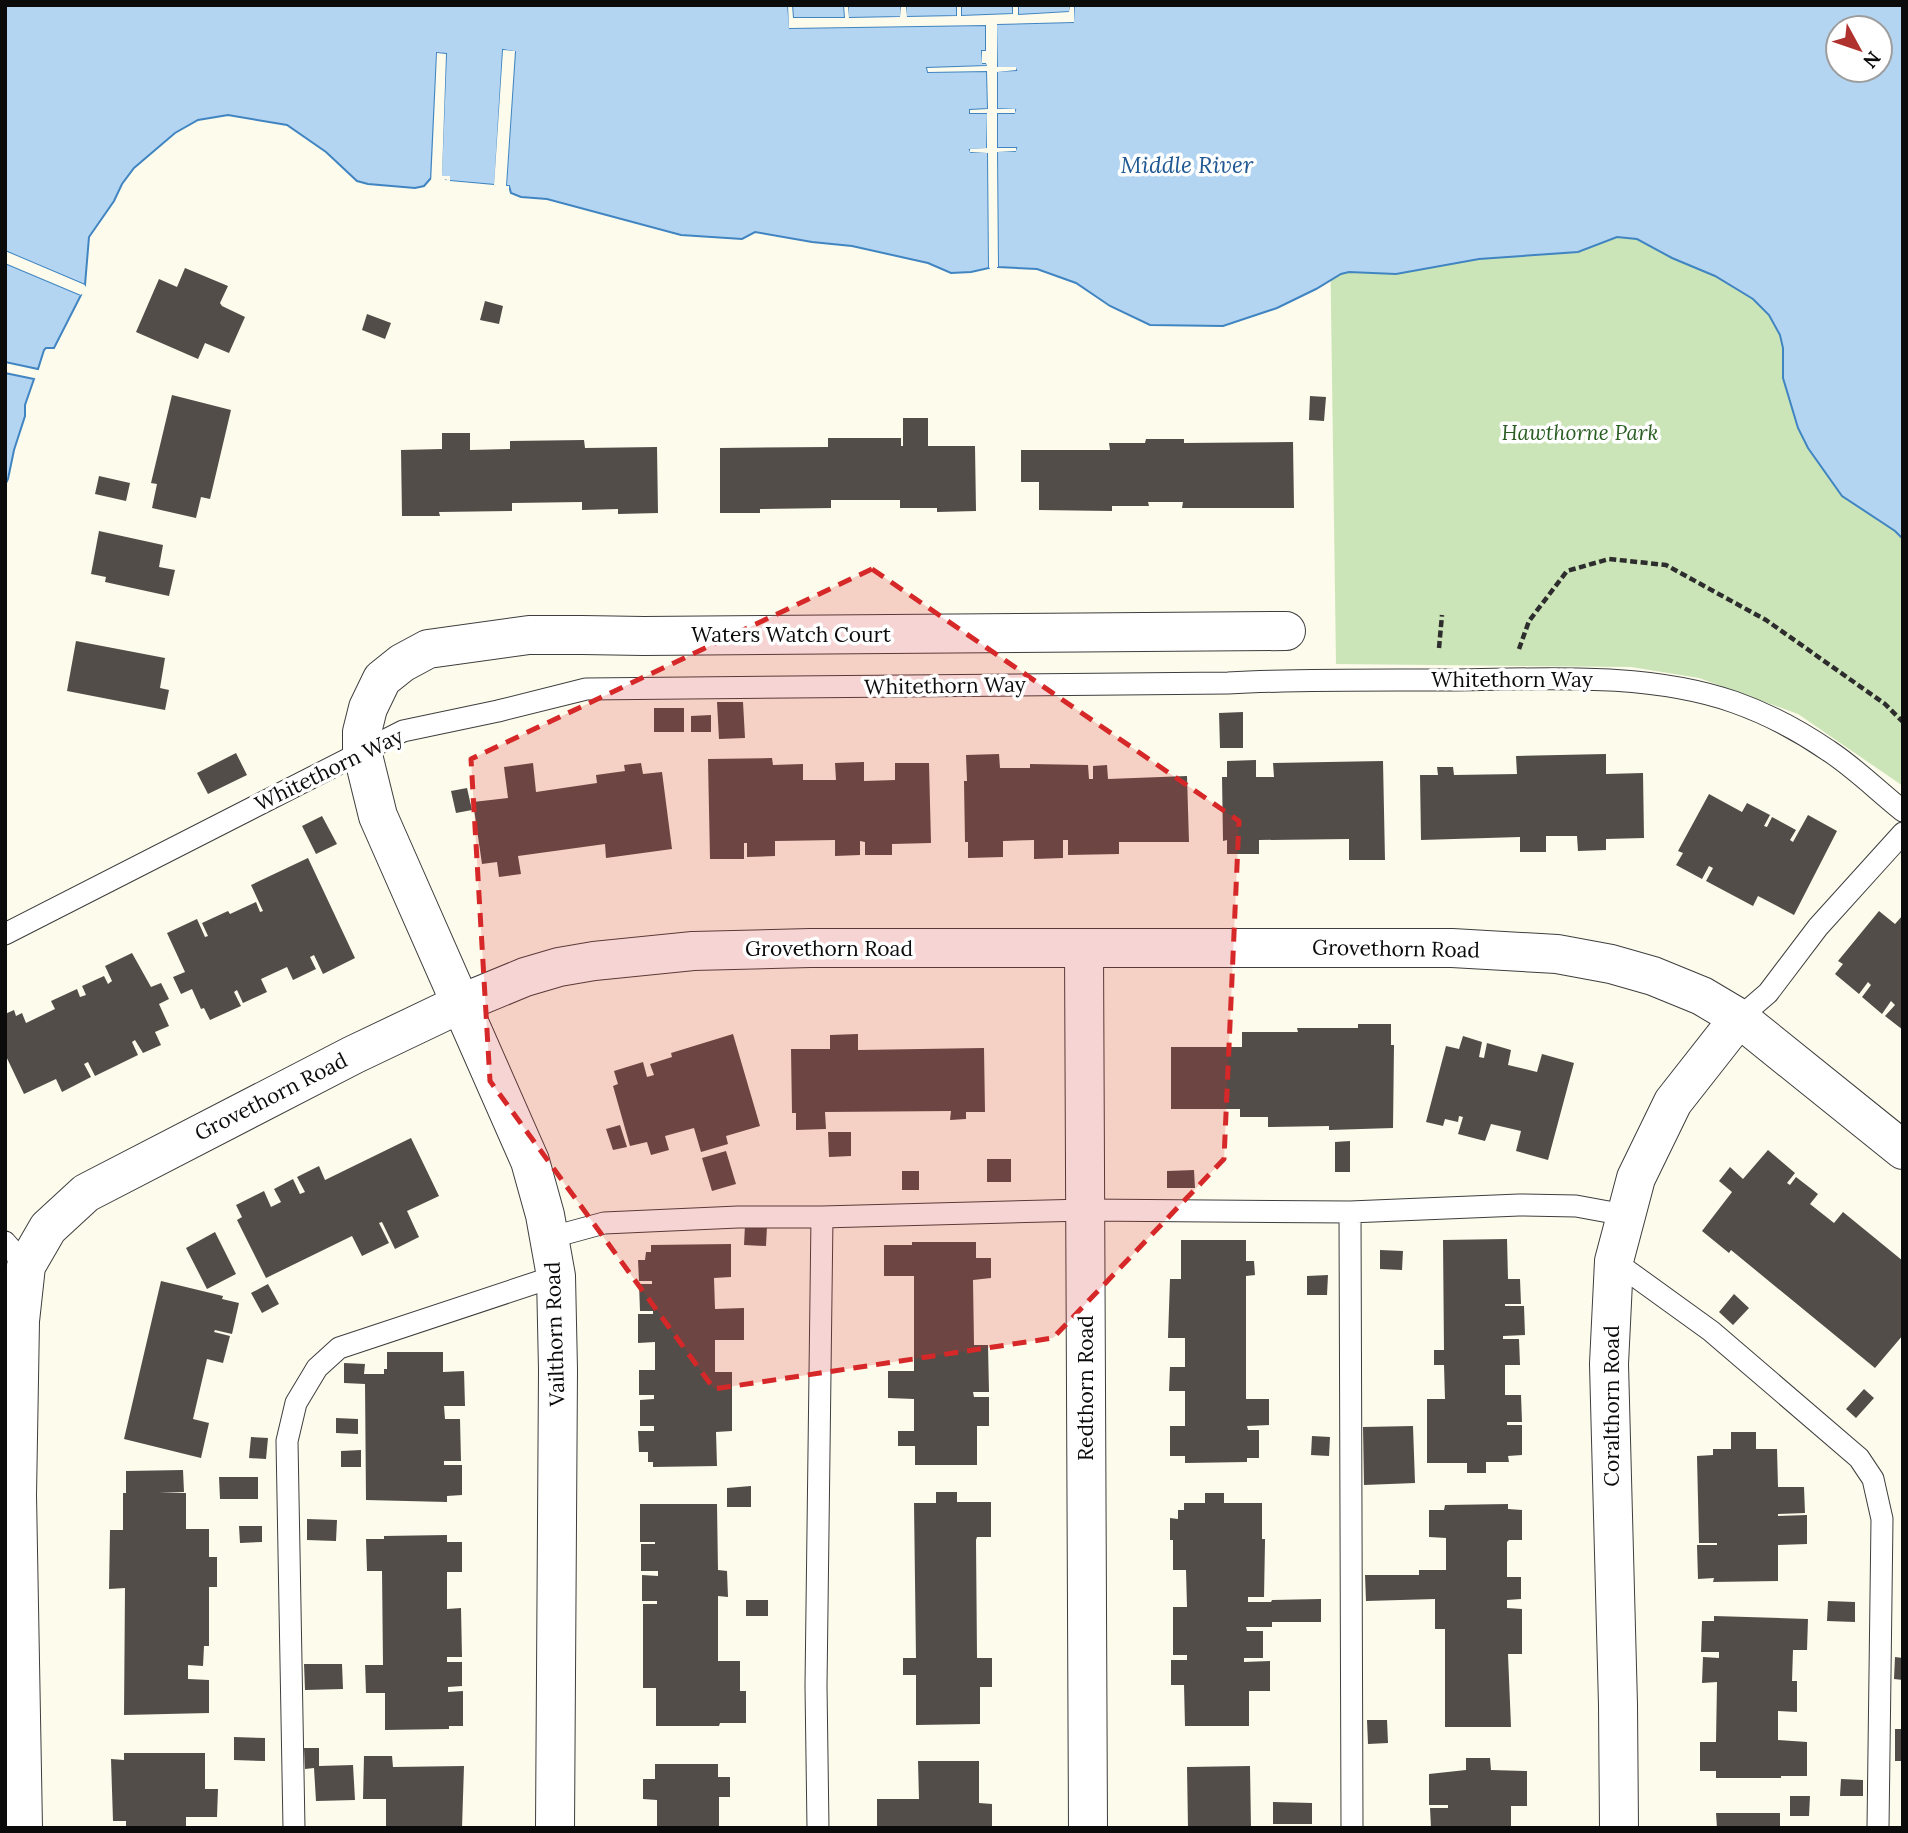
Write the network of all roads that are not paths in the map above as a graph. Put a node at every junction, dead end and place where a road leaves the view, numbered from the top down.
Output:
1 (1286, 631) dead end
2 (362, 751) junction
3 (1903, 811) edge
4 (1903, 834) edge
5 (5, 934) edge
6 (1084, 948) junction
7 (462, 1003) junction
8 (1739, 1018) junction
9 (1903, 1150) edge
10 (1086, 1210) junction
11 (1350, 1212) junction
12 (1625, 1215) junction
13 (822, 1217) junction
14 (549, 1238) junction
15 (12, 1256) edge
16 (1614, 1261) junction
17 (556, 1276) junction
18 (11, 1494) edge
19 (23, 1828) edge
20 (294, 1828) edge
21 (555, 1828) edge
22 (818, 1828) edge
23 (1087, 1828) edge
24 (1352, 1828) edge
25 (1619, 1828) edge
26 (1878, 1828) edge

1 - 2 street, Waters Watch Court
2 - 3 lane, Whitethorn Way
2 - 5 lane, Whitethorn Way
2 - 7 street, Vailthorn Road
4 - 8 lane
6 - 7 street, Grovethorn Road
6 - 8 street, Grovethorn Road
6 - 10 street, Redthorn Road
7 - 14 street, Vailthorn Road
7 - 15 street, Grovethorn Road
8 - 9 street, Grovethorn Road
8 - 12 street, Coralthorn Road
10 - 11 lane
10 - 13 lane
10 - 23 street, Redthorn Road
11 - 12 lane
11 - 24 lane
12 - 16 street, Coralthorn Road
13 - 14 lane
13 - 22 lane
14 - 17 street, Vailthorn Road
15 - 18 street, Grovethorn Road
16 - 25 street, Coralthorn Road
16 - 26 lane
17 - 20 lane
17 - 21 street, Vailthorn Road
18 - 19 street, Grovethorn Road

